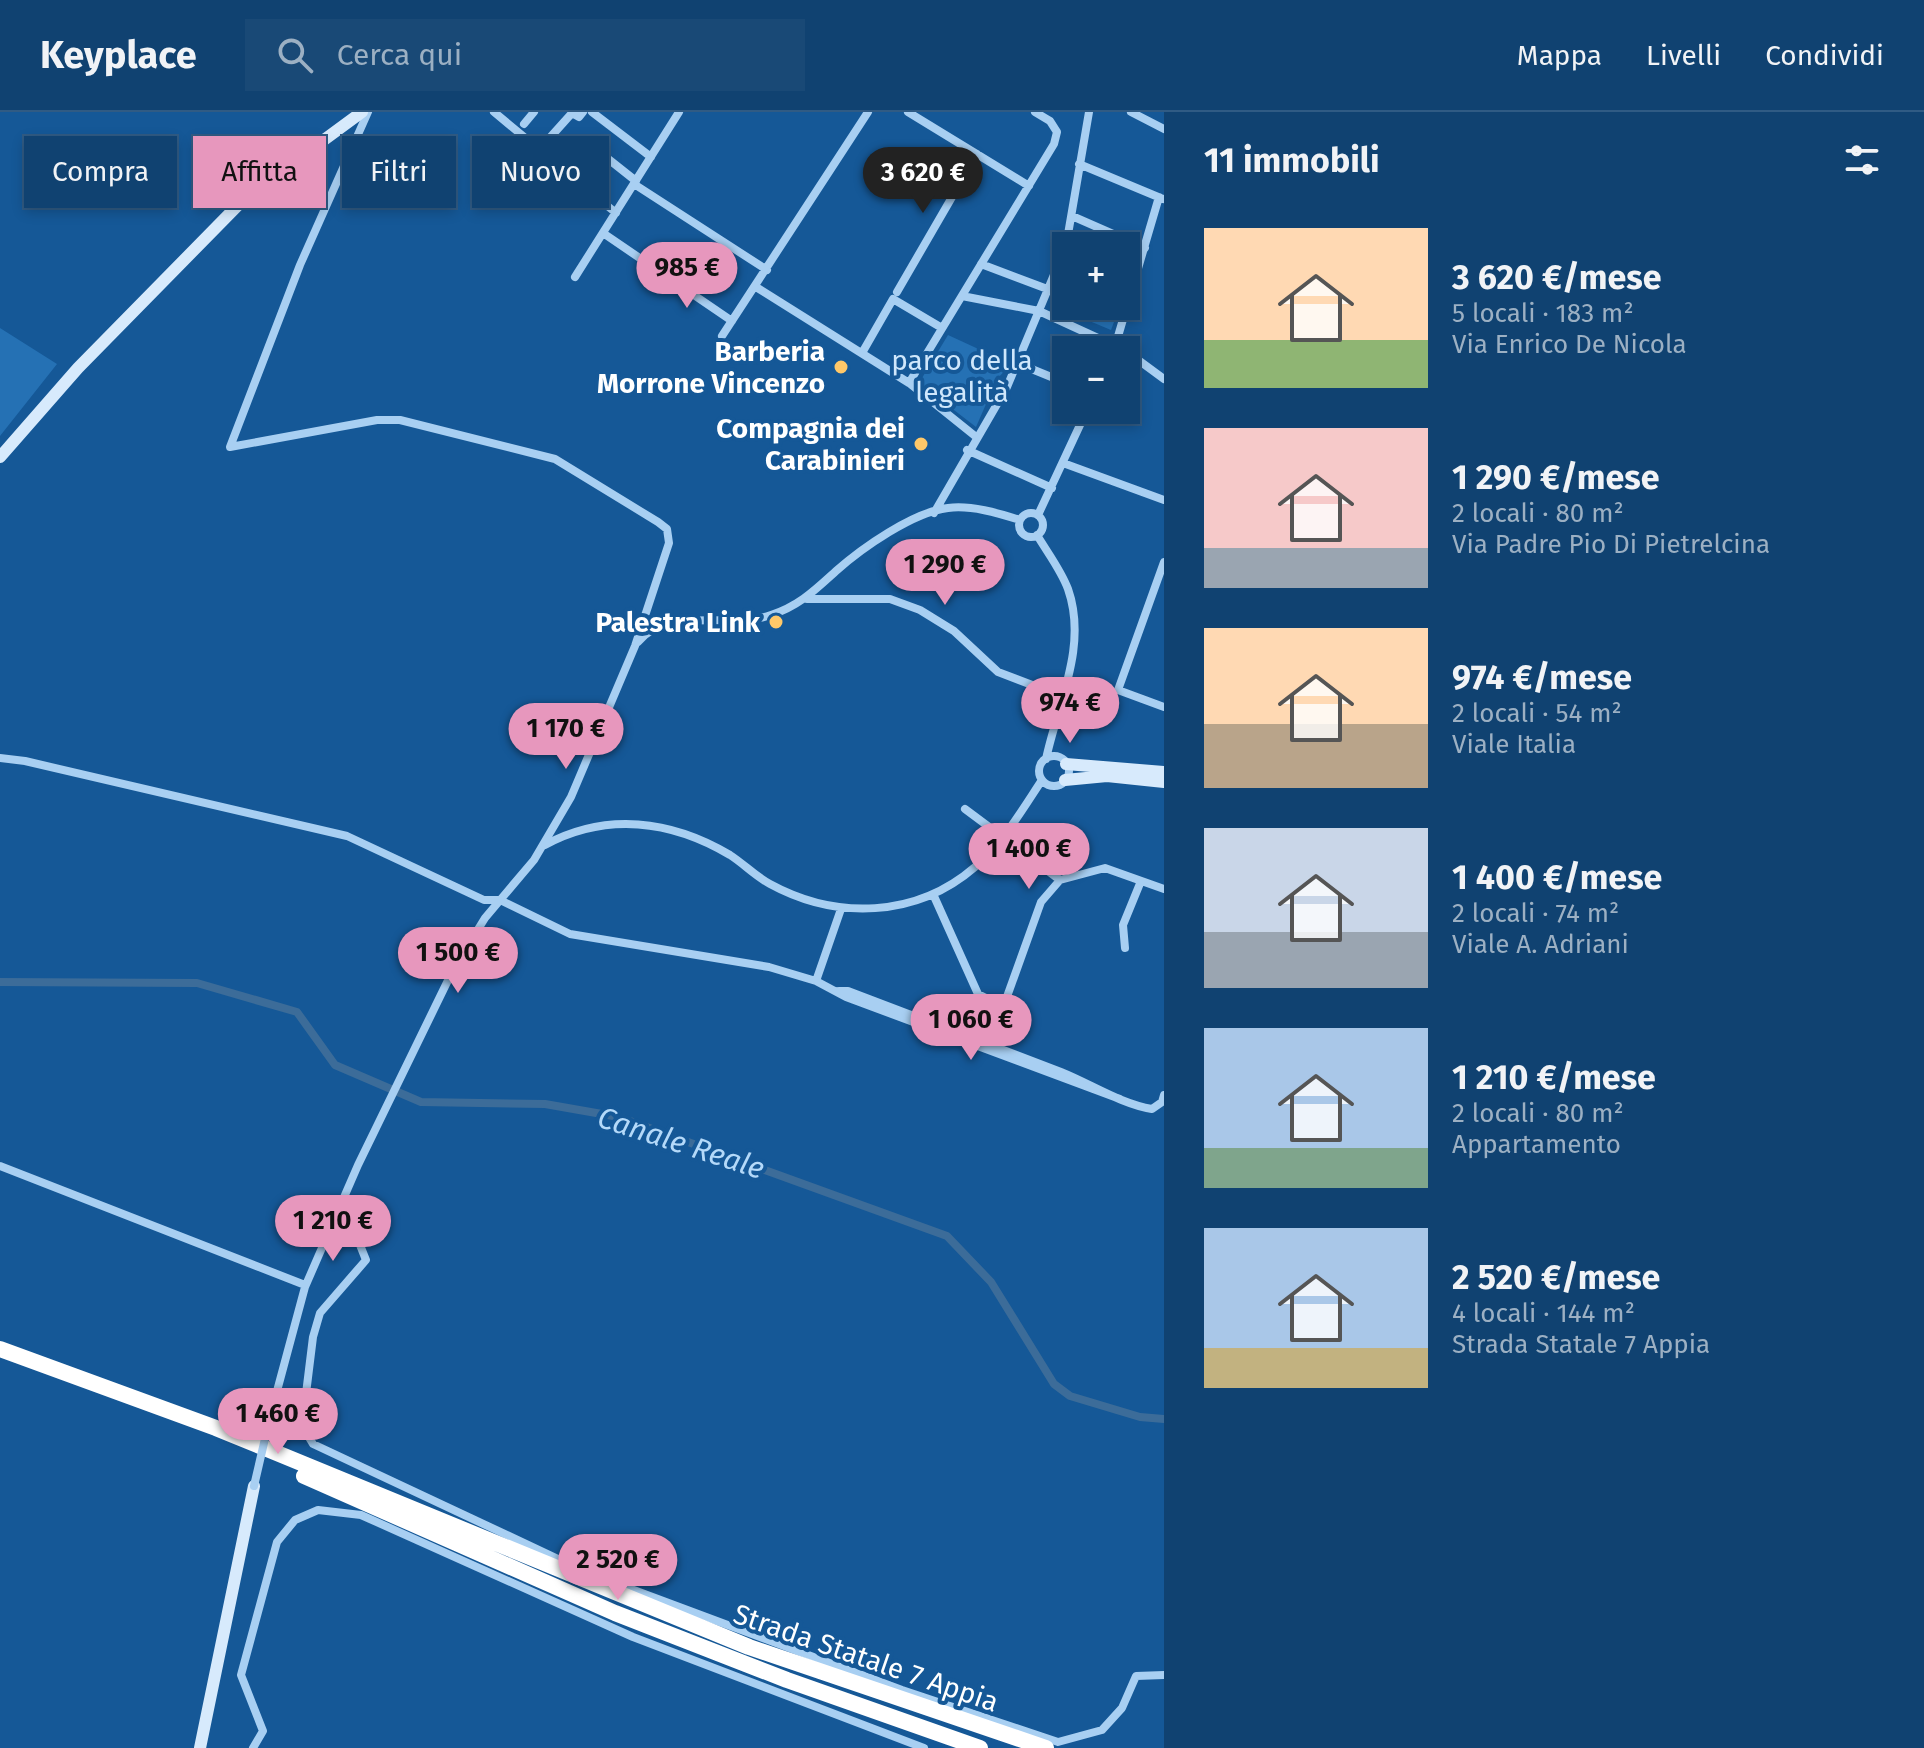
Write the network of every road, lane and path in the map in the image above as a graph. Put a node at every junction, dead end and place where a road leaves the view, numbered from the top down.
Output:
1 (362, 112) edge
2 (368, 112) edge
3 (494, 112) edge
4 (534, 112) edge
5 (583, 112) edge
6 (592, 112) edge
7 (679, 112) edge
8 (908, 112) edge
9 (1035, 112) edge
10 (1089, 112) edge
11 (1131, 112) edge
12 (866, 113) edge
13 (1143, 115) edge
14 (524, 124) dead end
15 (1164, 129) edge
16 (551, 136) edge
17 (977, 154) junction
18 (651, 157) junction
19 (609, 160) edge
20 (1079, 164) junction
21 (635, 182) junction
22 (1029, 186) junction
23 (1162, 198) edge
24 (616, 213) junction
25 (1072, 216) junction
26 (1069, 232) edge
27 (603, 233) junction
28 (1145, 248) junction
29 (981, 264) junction
30 (767, 270) junction
31 (575, 277) dead end
32 (1052, 284) edge
33 (756, 287) junction
34 (1050, 290) junction
35 (897, 292) dead end
36 (962, 296) junction
37 (1039, 311) junction
38 (732, 321) junction
39 (942, 328) junction
40 (722, 336) dead end
41 (1092, 336) edge
42 (1123, 336) edge
43 (862, 353) junction
44 (1140, 362) edge
45 (1017, 363) junction
46 (1163, 376) edge
47 (1052, 377) edge
48 (909, 383) junction
49 (1081, 424) edge
50 (975, 436) junction
51 (967, 450) junction
52 (0, 457) edge
53 (1063, 463) junction
54 (1052, 488) junction
55 (1164, 500) edge
56 (934, 513) junction
57 (1038, 515) junction
58 (1020, 520) junction
59 (1037, 535) junction
60 (1164, 562) edge
61 (807, 599) junction
62 (635, 646) junction
63 (1061, 696) junction
64 (1164, 707) edge
65 (0, 758) edge
66 (1046, 759) junction
67 (1066, 764) junction
68 (1164, 772) edge
69 (1042, 780) junction
70 (1065, 780) junction
71 (1164, 782) edge
72 (965, 809) dead end
73 (1003, 838) junction
74 (542, 847) junction
75 (1060, 880) junction
76 (1141, 881) junction
77 (1164, 889) edge
78 (933, 894) junction
79 (500, 900) junction
80 (841, 909) junction
81 (1125, 948) dead end
82 (816, 981) junction
83 (838, 991) junction
84 (1004, 1007) junction
85 (990, 1044) junction
86 (1164, 1095) edge
87 (1120, 1099) junction
88 (0, 1166) edge
89 (333, 1223) junction
90 (305, 1285) junction
91 (0, 1349) edge
92 (0, 1359) edge
93 (254, 1486) joint
94 (1164, 1675) edge
95 (200, 1748) edge
96 (253, 1748) edge
97 (924, 1748) edge
98 (980, 1748) edge
99 (1046, 1748) edge

1 - 52 street
2 - 62 street
3 - 24 street
4 - 14 street
5 - 16 street
6 - 18 street
7 - 18 street
8 - 17 street
9 - 22 street
10 - 20 street
11 - 13 street
12 - 30 street
13 - 15 street
17 - 22 street
17 - 35 street
18 - 21 street
19 - 21 street
20 - 23 street
20 - 25 street
21 - 24 street
21 - 30 street
22 - 29 street
23 - 28 street
24 - 27 street
25 - 26 street
25 - 28 street
27 - 31 street
27 - 38 street
28 - 42 street
29 - 34 street
29 - 36 street
30 - 33 street
32 - 34 street
33 - 38 street
33 - 43 street
34 - 37 street
36 - 37 street
36 - 39 street
37 - 41 street
37 - 45 street
38 - 40 street
39 - 43 street
39 - 48 street
43 - 48 street
44 - 46 street
45 - 47 street
45 - 50 street
48 - 50 street
49 - 53 street
50 - 51 street
51 - 54 street
51 - 56 street
53 - 54 street
53 - 55 street
54 - 57 street
56 - 58 street
56 - 61 street
57 - 58 street
57 - 59 street
58 - 59 street
59 - 63 street
60 - 64 street
61 - 62 street
61 - 63 street
62 - 74 street
63 - 66 street
65 - 79 street
66 - 67 street
66 - 69 street
67 - 68 street
67 - 70 street
69 - 70 street
69 - 73 street
70 - 71 street
72 - 73 street
73 - 75 street
73 - 78 street
74 - 79 street
74 - 80 street
75 - 76 street
75 - 84 street
76 - 77 street
76 - 81 street
78 - 80 street
78 - 84 street
79 - 82 street
79 - 89 street
80 - 82 street
82 - 83 street
83 - 85 street
83 - 87 street
84 - 85 street
85 - 87 street
86 - 87 street
88 - 90 street
89 - 90 street
89 - 94 street
90 - 93 street, bridge
91 - 99 highway, Strada Statale 7 Appia
92 - 98 highway, Strada Statale 7 Appia
93 - 95 street
96 - 97 street

